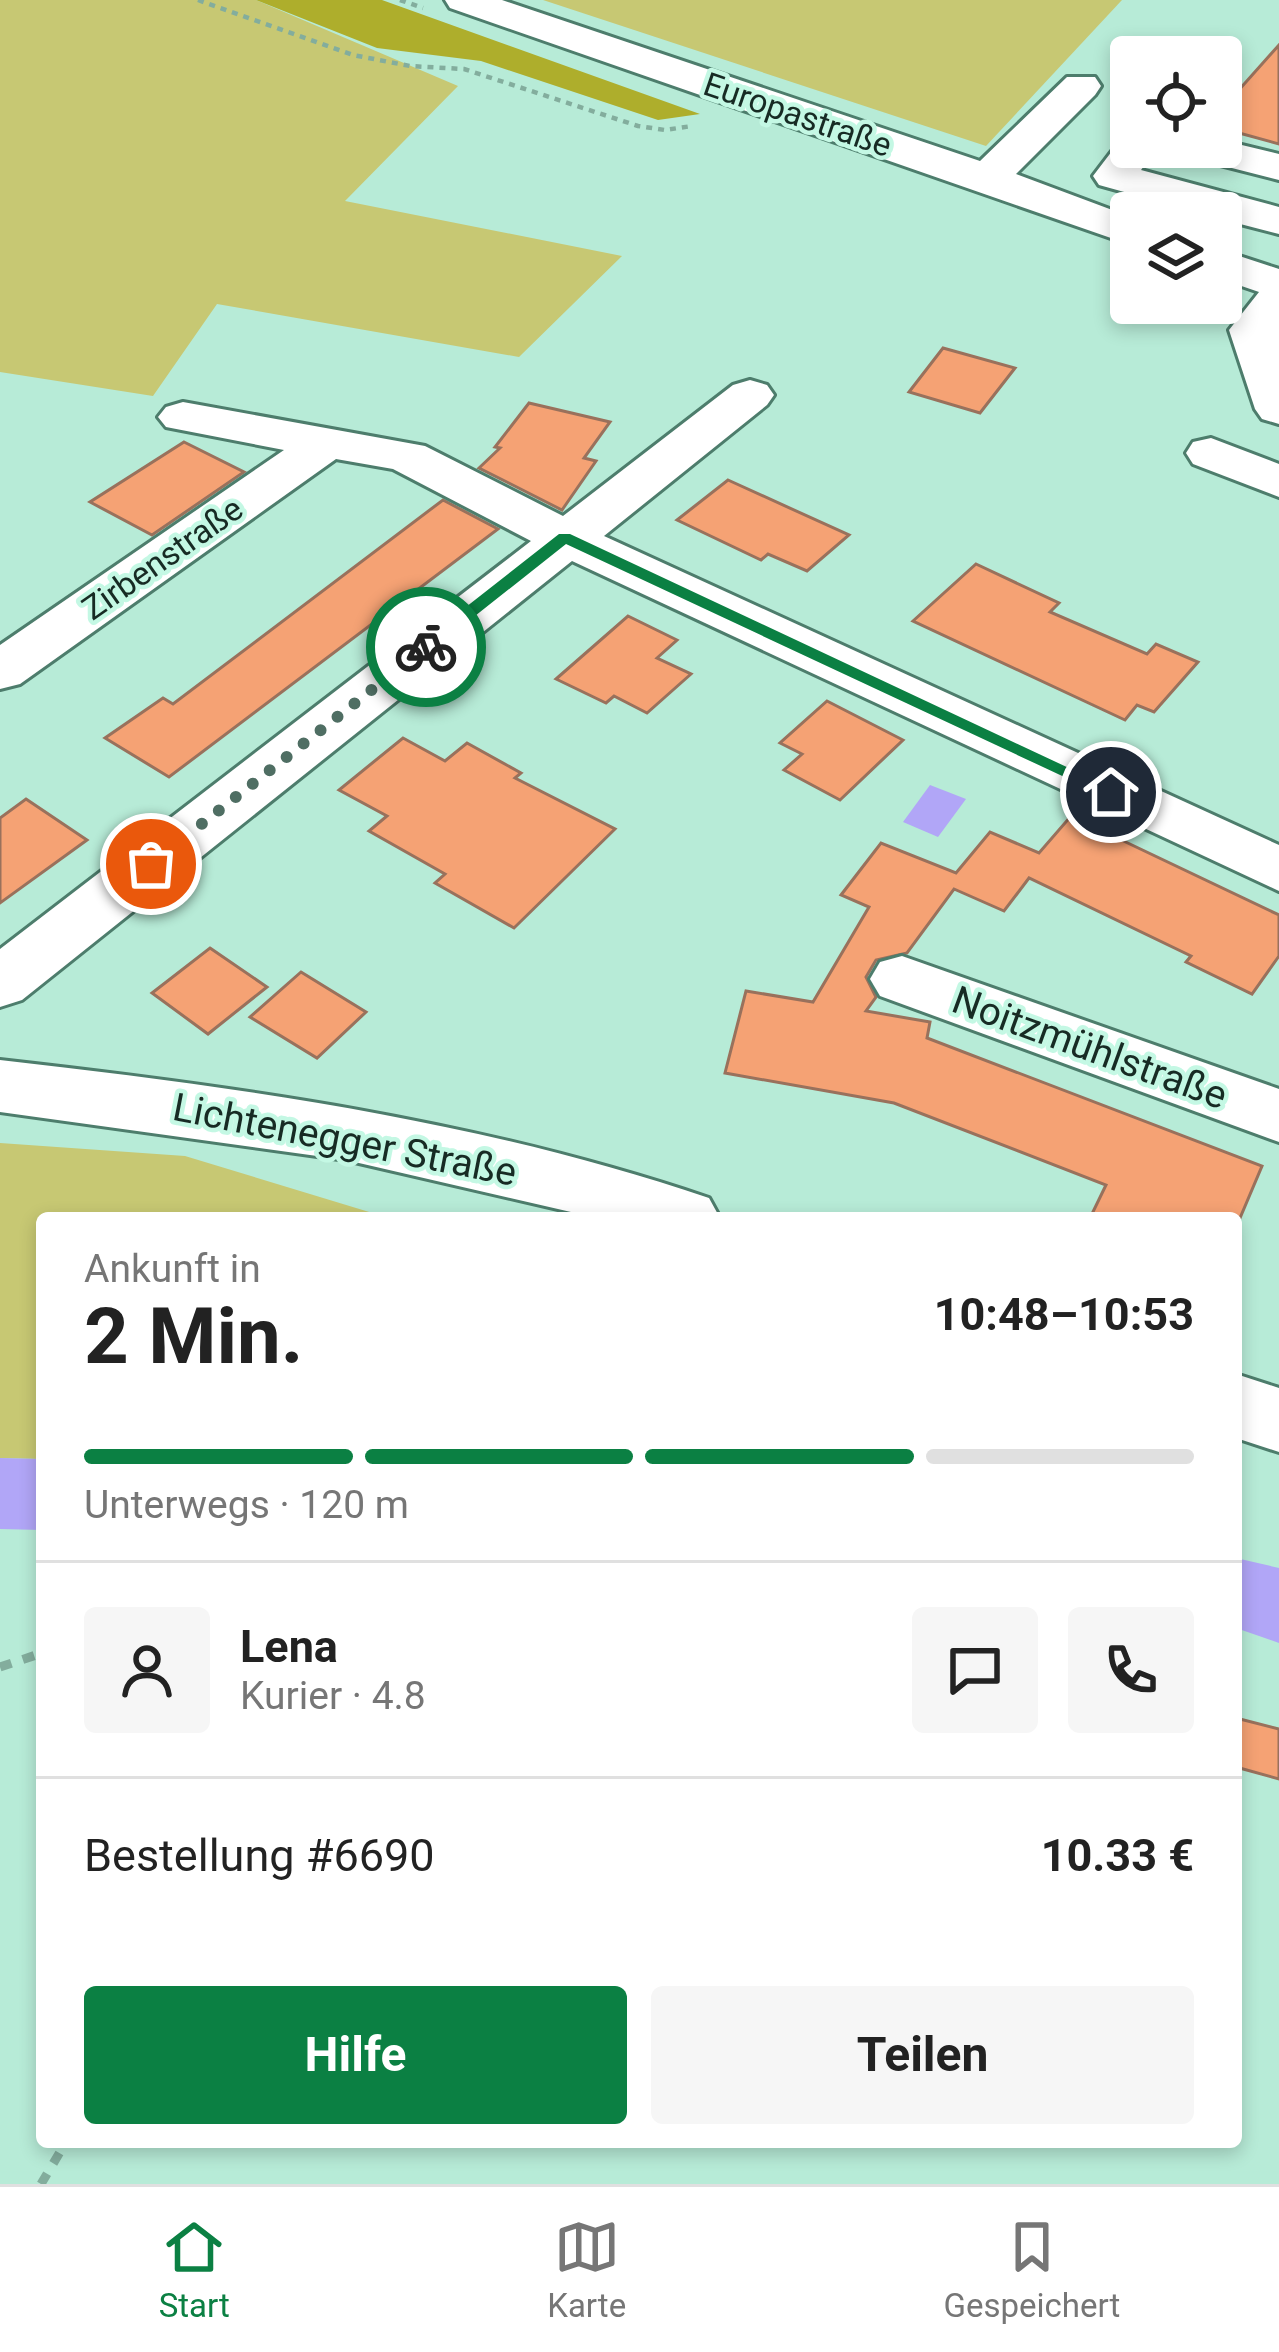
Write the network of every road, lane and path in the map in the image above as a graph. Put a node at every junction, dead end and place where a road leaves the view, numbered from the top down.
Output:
1 (198, 0) edge
2 (464, 0) edge
3 (753, 98) junction
4 (1102, 120) edge
5 (1242, 158) edge
6 (1279, 167) edge
7 (987, 178) junction
8 (1279, 220) edge
9 (1110, 224) edge
10 (1242, 271) edge
11 (1279, 284) edge
12 (1279, 298) edge
13 (750, 395) dead end
14 (1279, 409) edge
15 (183, 417) dead end
16 (324, 445) junction
17 (1211, 453) dead end
18 (1279, 482) edge
19 (564, 537) junction
20 (0, 671) edge
21 (1279, 870) edge
22 (902, 979) dead end
23 (0, 983) edge
24 (0, 1086) edge
25 (1279, 1116) edge
26 (667, 1212) edge
27 (1242, 1408) edge
28 (1279, 1420) edge
29 (36, 1655) edge
30 (0, 1667) edge
31 (62, 2148) edge
32 (41, 2184) edge

1 - 3 path
2 - 3 street, Europastraße
3 - 7 street, Europastraße
4 - 7 street
4 - 8 street
5 - 6 street
7 - 9 street, Europastraße
10 - 11 street
12 - 14 street
13 - 19 street
15 - 16 street
16 - 19 street
16 - 20 street, Zirbenstraße
17 - 18 street
19 - 21 street
19 - 23 street
22 - 25 street, Noitzmühlstraße
24 - 26 street, Lichtenegger Straße
27 - 28 street
29 - 30 path
31 - 32 path

